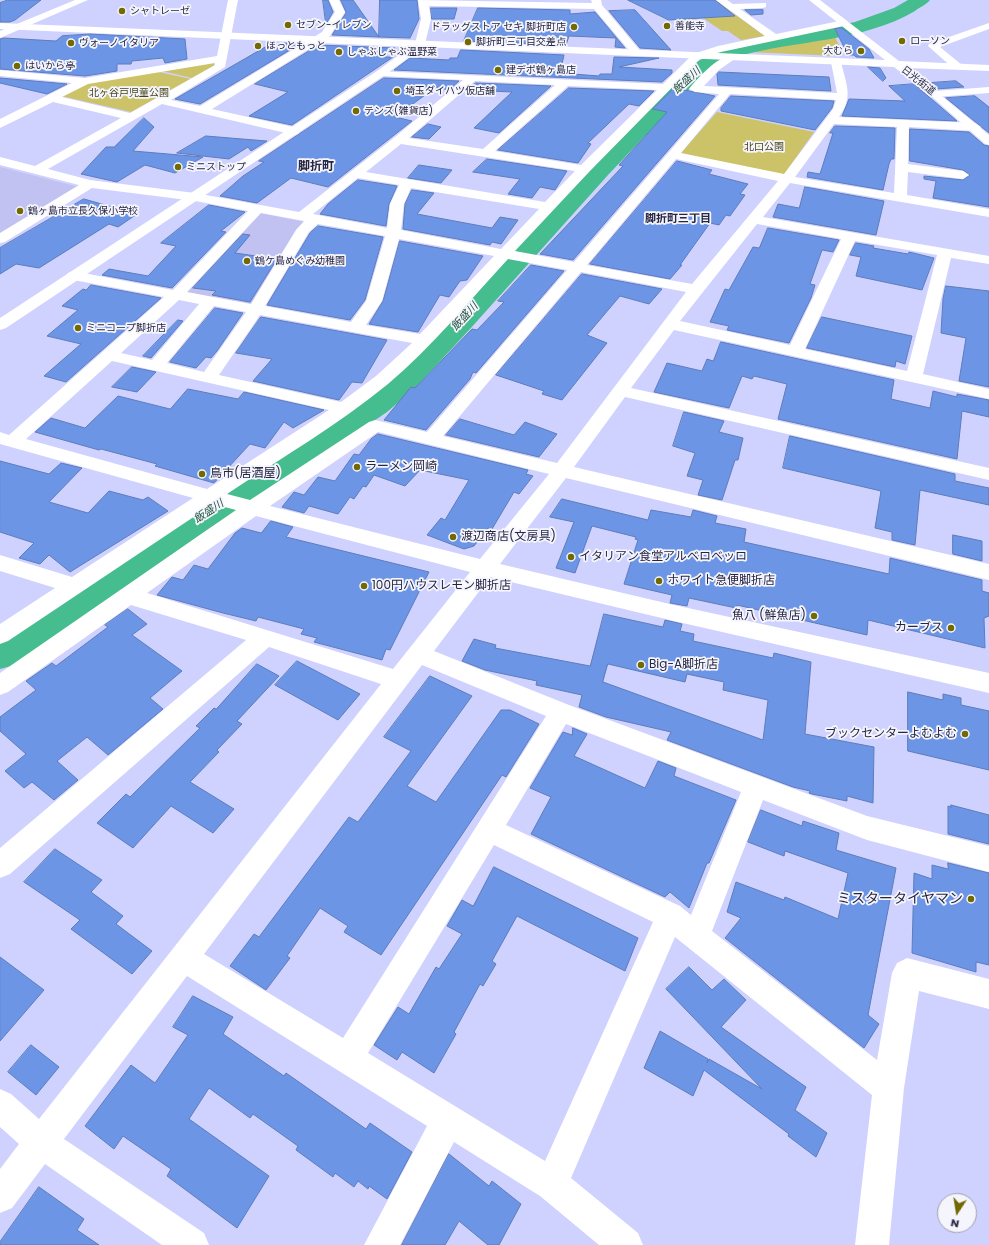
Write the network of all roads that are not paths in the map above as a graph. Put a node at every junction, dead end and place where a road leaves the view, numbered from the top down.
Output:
1 (83, 0) edge
2 (233, 0) edge
3 (334, 0) edge
4 (722, 0) edge
5 (814, 0) edge
6 (424, 2) edge
7 (596, 3) edge
8 (763, 5) dead end
9 (730, 7) junction
10 (0, 26) edge
11 (848, 26) junction
12 (989, 26) edge
13 (20, 27) junction
14 (0, 35) edge
15 (226, 36) junction
16 (773, 37) junction
17 (318, 40) junction
18 (420, 44) junction
19 (636, 53) junction
20 (696, 56) junction
21 (731, 58) junction
22 (221, 59) junction
23 (836, 62) junction
24 (896, 64) junction
25 (958, 67) junction
26 (989, 68) edge
27 (382, 73) junction
28 (3, 75) edge
29 (472, 78) junction
30 (85, 81) junction
31 (564, 83) junction
32 (664, 87) junction
33 (728, 90) junction
34 (988, 91) edge
35 (935, 94) junction
36 (843, 96) junction
37 (52, 98) junction
38 (162, 101) junction
39 (202, 110) junction
40 (132, 117) junction
41 (830, 120) junction
42 (0, 124) edge
43 (903, 124) junction
44 (975, 127) junction
45 (294, 131) junction
46 (400, 140) junction
47 (989, 141) edge
48 (486, 154) junction
49 (674, 155) junction
50 (0, 161) edge
51 (901, 168) junction
52 (584, 169) junction
53 (36, 170) junction
54 (355, 174) junction
55 (962, 175) dead end
56 (787, 179) junction
57 (407, 183) junction
58 (90, 184) junction
59 (195, 197) junction
60 (900, 198) junction
61 (548, 207) junction
62 (257, 209) junction
63 (989, 213) edge
64 (308, 218) junction
65 (755, 220) junction
66 (393, 234) junction
67 (850, 236) junction
68 (0, 239) edge
69 (945, 252) junction
70 (504, 254) junction
71 (989, 260) edge
72 (579, 267) junction
73 (73, 276) junction
74 (696, 289) junction
75 (176, 295) junction
76 (210, 301) junction
77 (256, 309) junction
78 (670, 324) junction
79 (0, 325) edge
80 (356, 327) junction
81 (424, 340) junction
82 (795, 352) junction
83 (111, 356) junction
84 (157, 366) junction
85 (209, 377) junction
86 (914, 378) junction
87 (620, 391) junction
88 (989, 394) edge
89 (344, 408) junction
90 (431, 439) junction
91 (7, 440) edge
92 (561, 472) junction
93 (989, 474) edge
94 (211, 497) junction
95 (253, 508) junction
96 (0, 563) edge
97 (485, 569) junction
98 (989, 572) edge
99 (76, 586) junction
100 (129, 596) junction
101 (0, 635) edge
102 (265, 637) junction
103 (418, 654) junction
104 (398, 680) junction
105 (989, 683) edge
106 (0, 685) edge
107 (561, 712) junction
108 (756, 787) junction
109 (490, 830) junction
110 (989, 859) edge
111 (0, 865) edge
112 (670, 916) junction
113 (696, 936) junction
114 (184, 958) junction
115 (989, 994) edge
116 (348, 1058) junction
117 (888, 1088) junction
118 (0, 1105) edge
119 (448, 1120) junction
120 (42, 1143) junction
121 (552, 1184) junction
122 (0, 1196) edge
123 (192, 1245) edge
124 (381, 1245) edge
125 (626, 1245) edge
126 (872, 1245) edge

1 - 13 street
2 - 15 street
3 - 17 street
4 - 9 street
5 - 11 street, 日光街道
6 - 7 street
6 - 18 street
7 - 19 street
8 - 9 street
9 - 16 street
10 - 13 street
11 - 16 street
11 - 24 street, 日光街道
12 - 25 street
13 - 14 street
13 - 15 street
15 - 17 street
15 - 22 street
16 - 20 street
17 - 18 street
17 - 39 street
18 - 19 street
18 - 27 street
19 - 20 street
20 - 21 street
20 - 32 street
21 - 23 street
21 - 33 street
22 - 30 street
22 - 38 street
23 - 24 street
23 - 36 street
24 - 25 street
24 - 35 street, 日光街道
25 - 26 street
27 - 29 street
27 - 45 street
28 - 30 street
29 - 31 street
29 - 46 street
30 - 37 street
31 - 32 street
31 - 48 street
32 - 52 street
33 - 36 street
33 - 49 street
34 - 35 street
35 - 44 street, 日光街道
36 - 41 street
37 - 40 street
37 - 42 street
38 - 39 street
38 - 40 street
39 - 45 street
40 - 53 street
41 - 43 street
41 - 56 street
43 - 44 street
43 - 51 street
44 - 47 street, 日光街道
45 - 59 street
46 - 48 street
46 - 54 street
48 - 52 street
49 - 56 street
49 - 72 street
50 - 53 street
51 - 55 street
51 - 60 street
52 - 61 street
53 - 58 street
54 - 57 street
54 - 64 street
56 - 60 street
56 - 65 street
57 - 61 street
57 - 66 street
58 - 59 street
58 - 68 street
59 - 62 street
59 - 73 street
60 - 63 street
61 - 70 street
62 - 64 street
62 - 75 street
64 - 66 street
64 - 77 street
65 - 67 street
65 - 74 street
66 - 70 street
66 - 80 street
67 - 69 street
67 - 82 street
69 - 71 street
69 - 86 street
70 - 72 street
70 - 81 street
72 - 74 street
72 - 90 street
73 - 75 street
73 - 79 street
74 - 78 street
75 - 76 street
75 - 83 street
76 - 77 street
76 - 84 street
77 - 80 street
77 - 85 street
78 - 82 street
78 - 87 street
80 - 81 street
81 - 89 street
82 - 86 street
83 - 84 street
83 - 91 street
84 - 85 street
85 - 89 street
86 - 88 street
87 - 92 street
87 - 93 street
89 - 94 street
90 - 92 street
90 - 95 street
91 - 94 street
92 - 97 street
92 - 98 street
94 - 95 street
94 - 99 street
95 - 97 street
95 - 100 street
96 - 99 street
97 - 103 street
97 - 105 street
99 - 101 street
100 - 102 street
100 - 106 street
102 - 104 street
102 - 111 street
103 - 104 street
103 - 107 street
104 - 114 street
107 - 108 street
107 - 109 street
108 - 110 street
108 - 113 street
109 - 112 street
109 - 116 street
112 - 113 street
112 - 121 street
113 - 117 street
114 - 116 street
114 - 120 street
115 - 117 street
116 - 119 street
117 - 126 street
118 - 120 street
119 - 121 street
119 - 124 street
120 - 122 street
120 - 123 street
121 - 125 street

